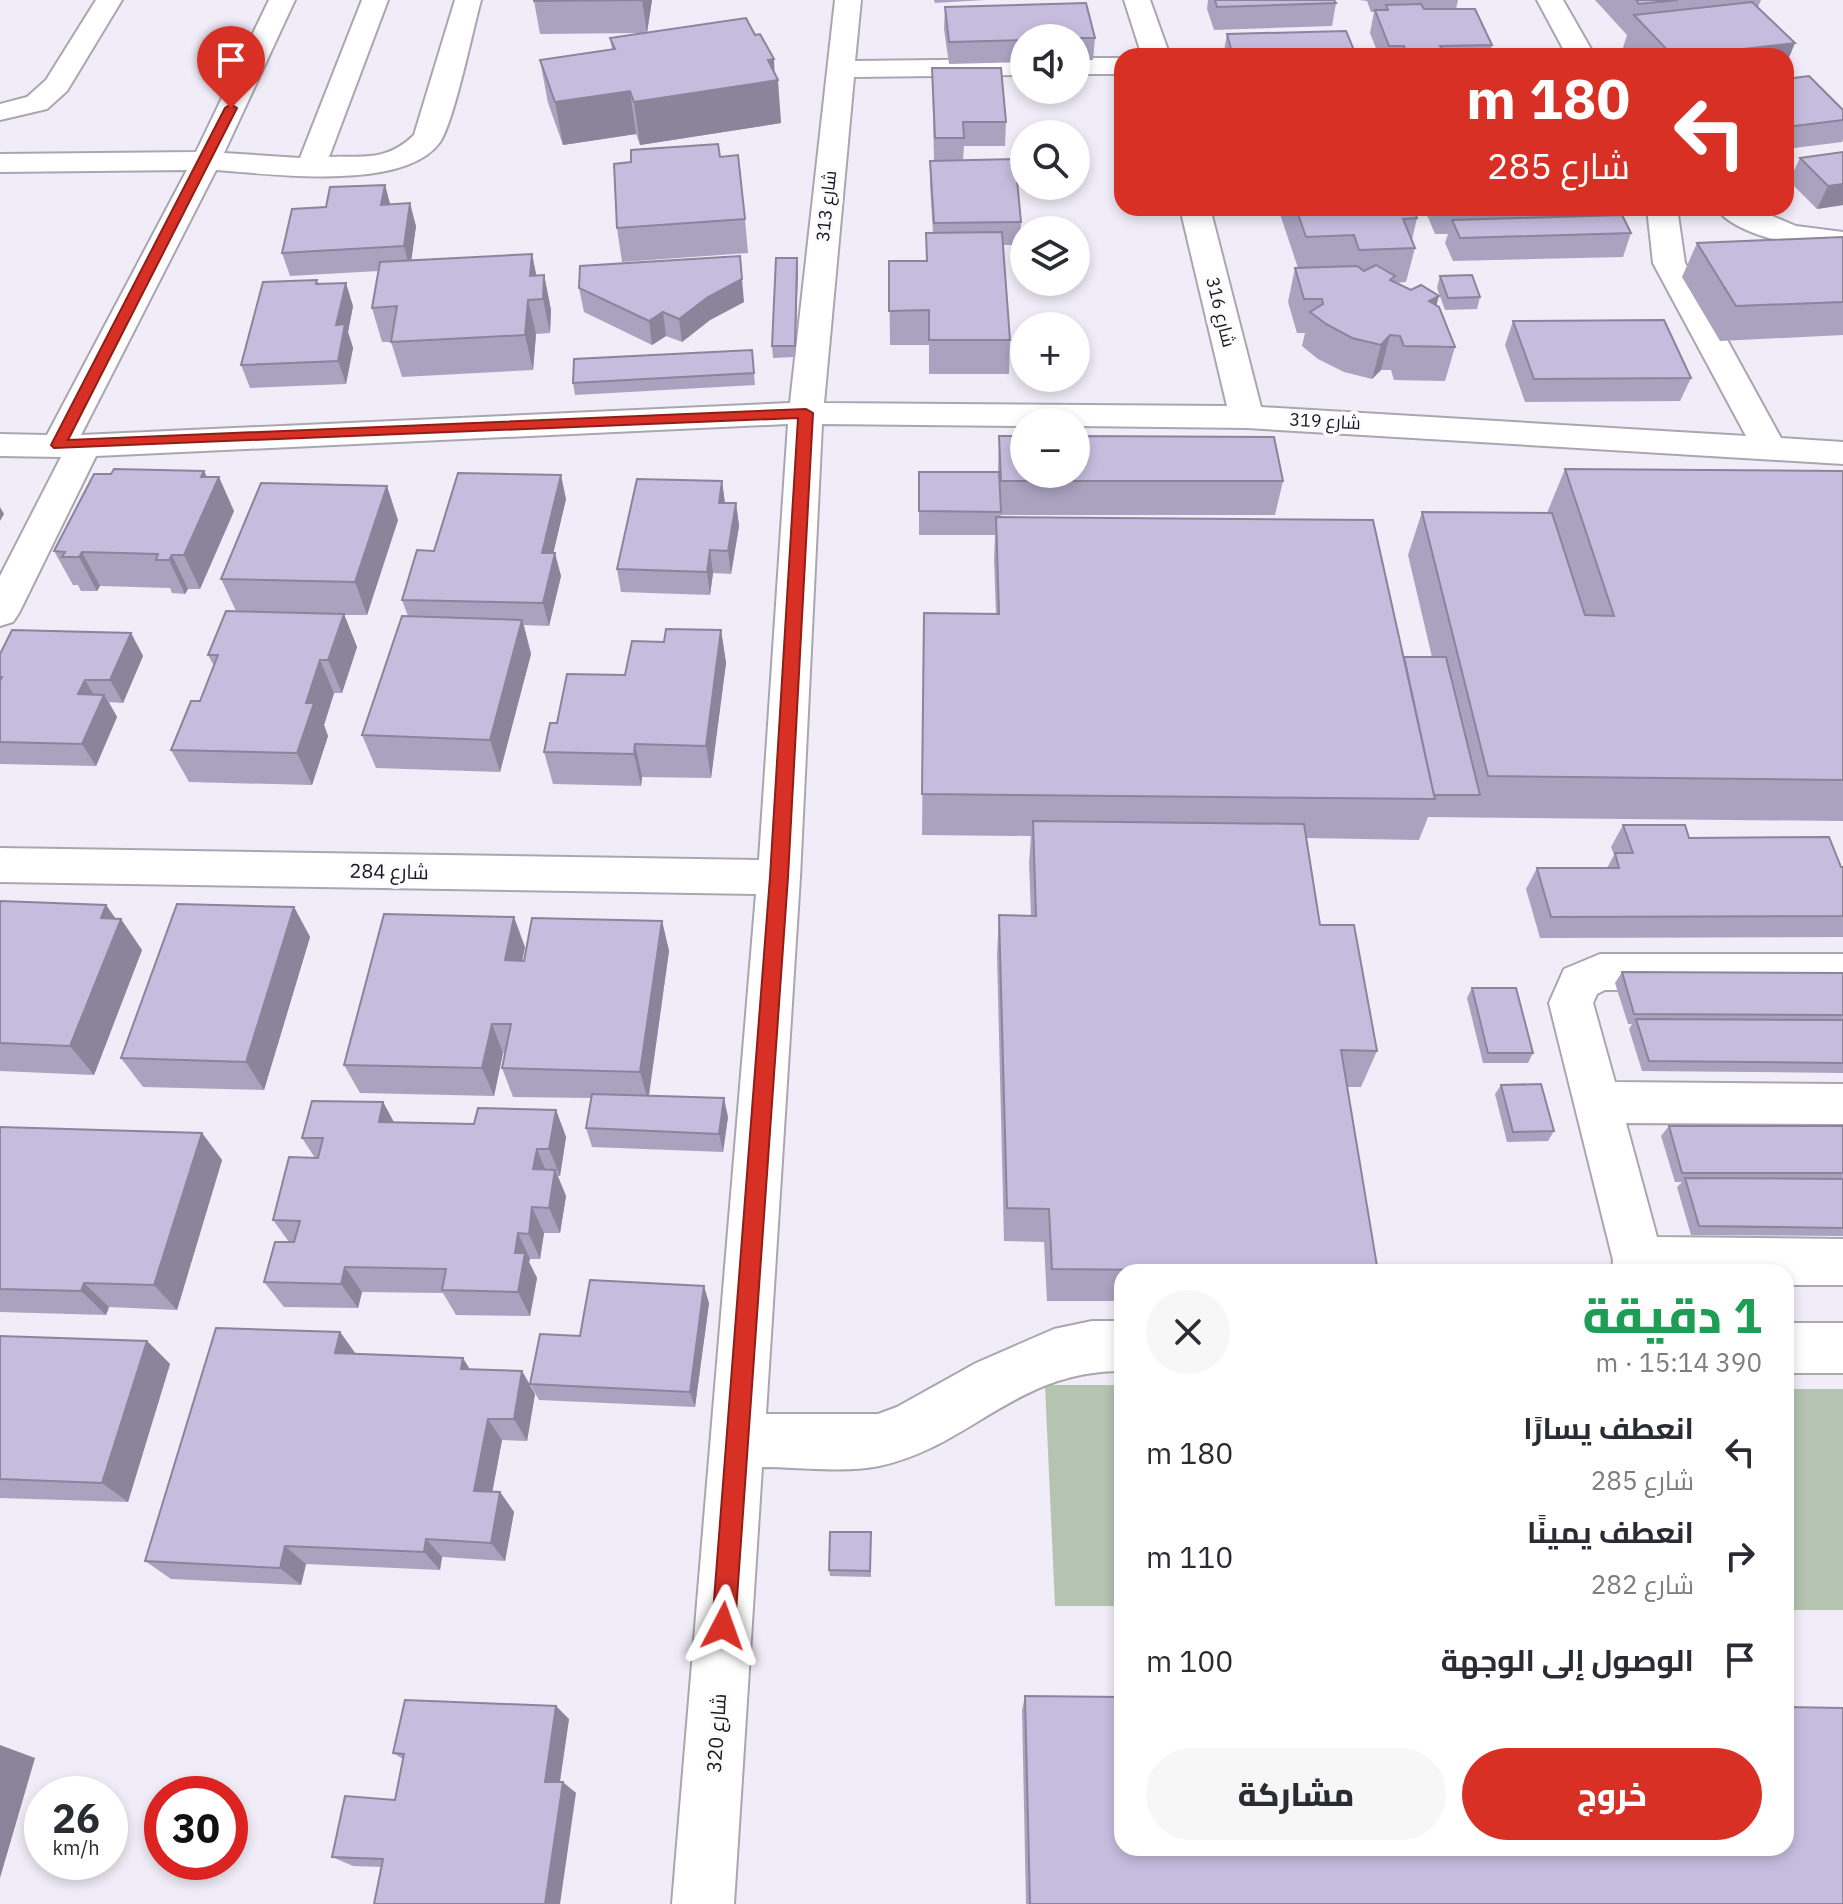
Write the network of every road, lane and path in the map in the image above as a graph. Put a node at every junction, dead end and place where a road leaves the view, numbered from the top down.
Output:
1 (109, 0) edge
2 (282, 0) edge
3 (375, 0) edge
4 (468, 0) edge
5 (848, 0) edge
6 (1137, 0) edge
7 (1550, 0) edge
8 (1153, 48) edge
9 (1577, 48) edge
10 (1090, 66) edge
11 (1114, 66) edge
12 (1010, 67) edge
13 (840, 69) junction
14 (0, 112) edge
15 (206, 161) junction
16 (0, 163) edge
17 (311, 167) junction
18 (1197, 216) edge
19 (1663, 216) edge
20 (1744, 216) edge
21 (1843, 241) edge
22 (806, 413) junction
23 (1247, 417) junction
24 (0, 445) edge
25 (71, 445) junction
26 (1769, 447) junction
27 (1843, 453) edge
28 (0, 613) edge
29 (0, 865) edge
30 (779, 877) junction
31 (1843, 972) edge
32 (1598, 1102) junction
33 (1843, 1104) edge
34 (1843, 1262) edge
35 (1638, 1264) edge
36 (1740, 1264) edge
37 (1114, 1346) edge
38 (1794, 1348) edge
39 (1843, 1348) edge
40 (737, 1441) junction
41 (703, 1904) edge

1 - 14 street
2 - 15 street
3 - 17 street
4 - 17 street
5 - 13 street, شارع 313
6 - 8 street
7 - 9 street
10 - 11 street
12 - 13 street
13 - 22 street, شارع 313
15 - 16 street
15 - 17 street
15 - 25 street
18 - 23 street, شارع 316
19 - 26 street
20 - 21 street
22 - 23 street, شارع 319
22 - 25 street, شارع 319
22 - 30 street, شارع 320
23 - 26 street, شارع 319
24 - 25 street, شارع 319
25 - 28 street
26 - 27 street, شارع 319
29 - 30 street, شارع 284
30 - 40 street, شارع 320
31 - 32 street
32 - 33 street
32 - 35 street
34 - 36 street
37 - 40 street
38 - 39 street
40 - 41 street, شارع 320

